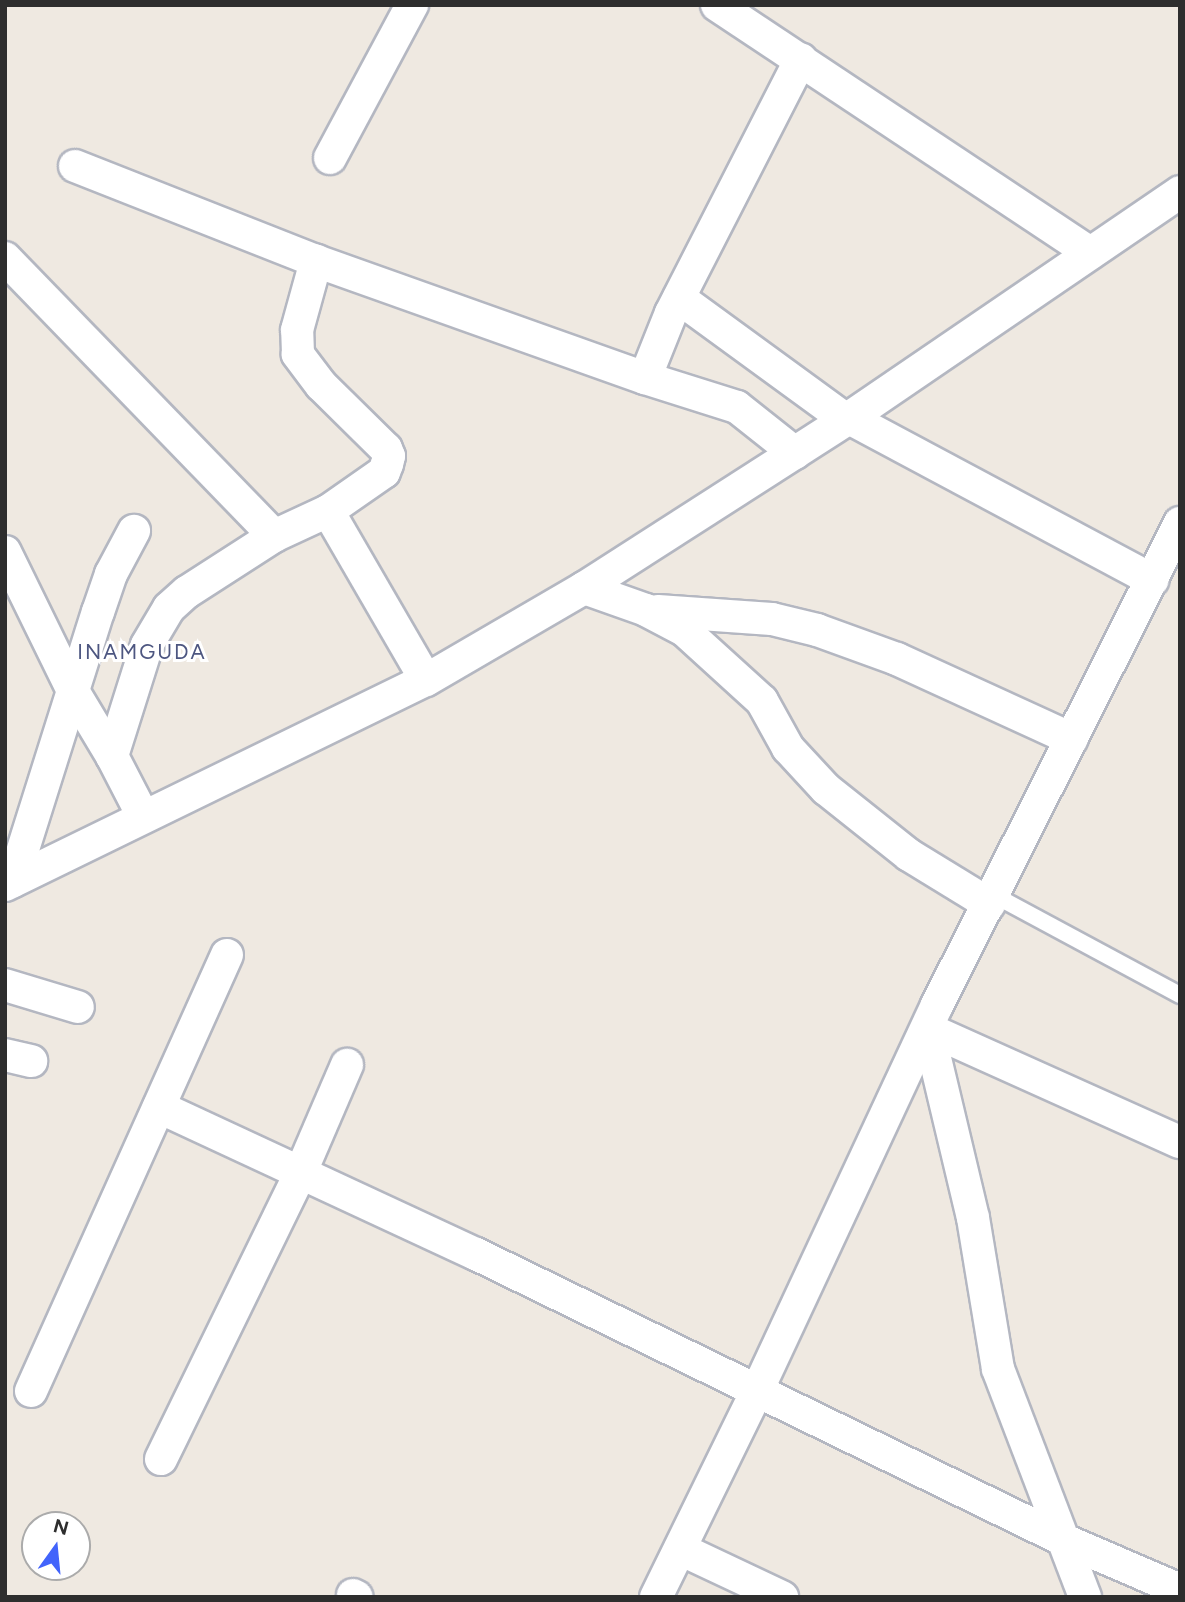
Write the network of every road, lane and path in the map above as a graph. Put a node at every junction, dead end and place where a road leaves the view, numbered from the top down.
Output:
1 (412, 5) edge
2 (718, 5) edge
3 (801, 59) junction
4 (330, 158) dead end
5 (75, 166) dead end
6 (1180, 192) edge
7 (1090, 253) junction
8 (5, 258) edge
9 (316, 261) junction
10 (679, 298) junction
11 (645, 378) junction
12 (848, 419) junction
13 (795, 453) junction
14 (328, 511) junction
15 (1180, 523) edge
16 (134, 531) dead end
17 (274, 536) junction
18 (5, 552) edge
19 (1152, 580) junction
20 (584, 588) junction
21 (646, 610) junction
22 (426, 680) junction
23 (73, 691) junction
24 (1072, 740) junction
25 (112, 756) junction
26 (143, 816) junction
27 (9, 883) edge
28 (991, 900) junction
29 (227, 955) dead end
30 (5, 985) edge
31 (1180, 995) edge
32 (938, 1004) junction
33 (78, 1007) dead end
34 (347, 1065) dead end
35 (159, 1107) junction
36 (1180, 1142) edge
37 (300, 1174) junction
38 (31, 1391) dead end
39 (757, 1391) junction
40 (161, 1459) dead end
41 (1064, 1540) junction
42 (680, 1549) junction
43 (1180, 1590) edge
44 (656, 1597) edge
45 (782, 1597) edge
46 (1085, 1597) edge

1 - 4 street
2 - 3 street
3 - 7 street
3 - 10 street
5 - 9 street
6 - 7 street
7 - 12 street
8 - 17 street
9 - 11 street
9 - 14 street
10 - 11 street
10 - 12 street
11 - 13 street
12 - 13 street
12 - 19 street
13 - 20 street
14 - 17 street
14 - 22 street
15 - 19 street
16 - 23 street
17 - 25 street
18 - 23 street
19 - 24 street
20 - 21 street
20 - 22 street
21 - 24 street
21 - 28 street
22 - 26 street
23 - 25 street
23 - 27 street
24 - 28 street
25 - 26 street
26 - 27 street
28 - 31 lane
28 - 32 street
29 - 35 street
30 - 33 street
32 - 36 street
32 - 39 street
32 - 41 street
34 - 37 street
35 - 37 street
35 - 38 street
37 - 39 street
37 - 40 street
39 - 41 street
39 - 42 street
41 - 43 street
41 - 46 street
42 - 44 street
42 - 45 street

